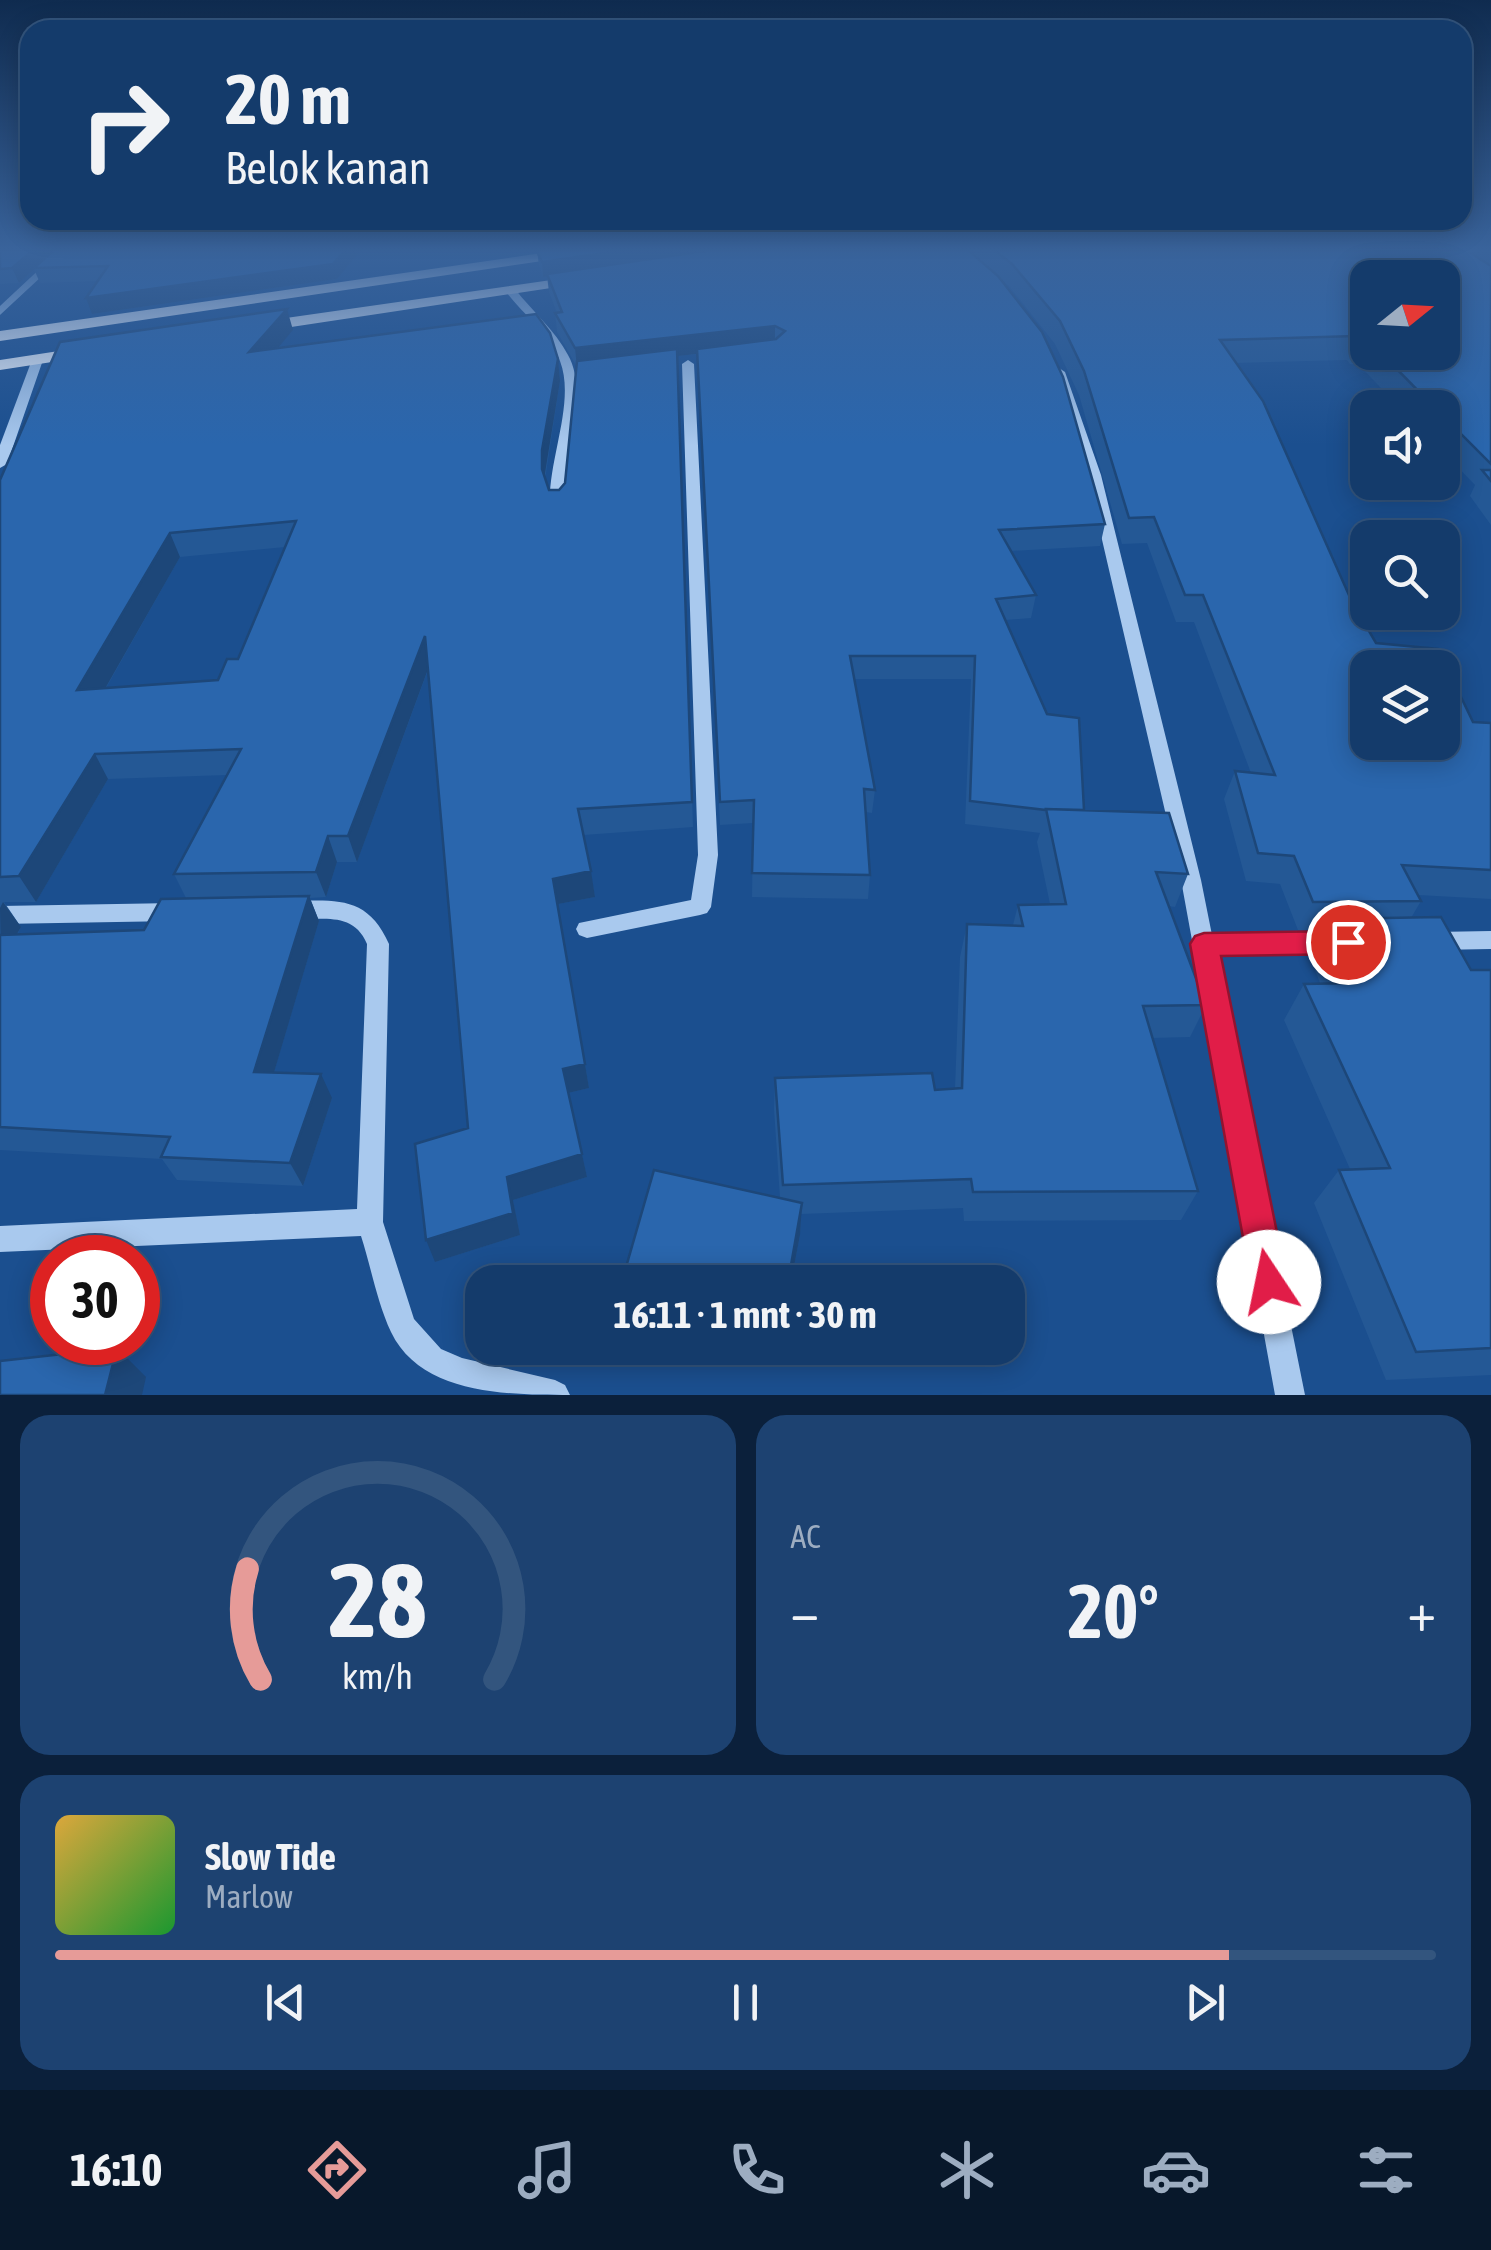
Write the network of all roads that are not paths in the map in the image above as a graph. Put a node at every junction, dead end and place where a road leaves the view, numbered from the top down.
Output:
1 (143, 315) edge
2 (344, 315) edge
3 (530, 315) edge
4 (240, 330) edge
5 (0, 336) edge
6 (110, 348) edge
7 (1048, 348) edge
8 (36, 360) junction
9 (0, 366) edge
10 (668, 366) edge
11 (590, 374) edge
12 (570, 376) junction
13 (0, 464) edge
14 (557, 507) edge
15 (275, 910) edge
16 (196, 911) edge
17 (0, 914) edge
18 (587, 930) dead end
19 (1491, 940) edge
20 (1414, 941) edge
21 (1357, 942) edge
22 (1204, 944) junction
23 (370, 1222) junction
24 (0, 1238) edge
25 (555, 1395) edge
26 (1290, 1395) edge

1 - 5 main road
2 - 4 main road
3 - 12 street
6 - 8 main road
7 - 22 street
8 - 9 main road
8 - 13 street
10 - 18 street
11 - 12 street
12 - 14 street
15 - 23 street
16 - 17 street
19 - 20 street
21 - 22 street
22 - 26 street
23 - 24 street
23 - 25 street

